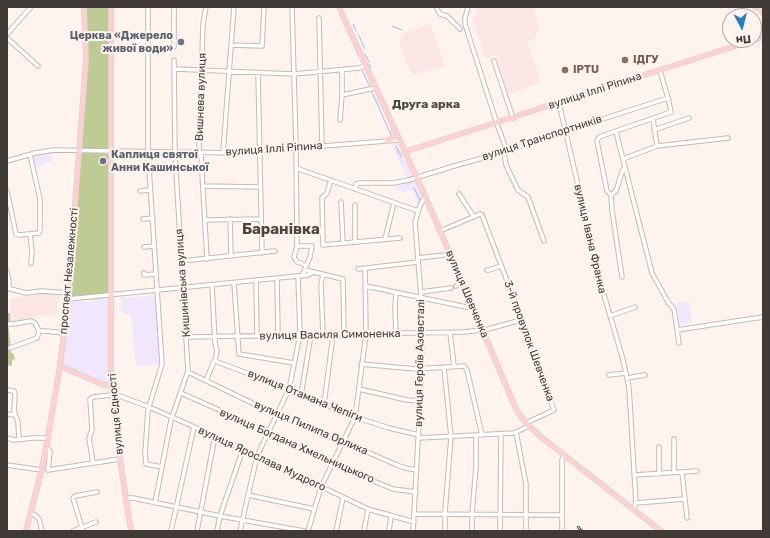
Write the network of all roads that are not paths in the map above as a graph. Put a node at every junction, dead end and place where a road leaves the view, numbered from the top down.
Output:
1 (32, 7) edge
2 (84, 7) edge
3 (111, 7) edge
4 (148, 7) edge
5 (174, 7) edge
6 (206, 7) edge
7 (234, 7) edge
8 (264, 7) edge
9 (292, 7) edge
10 (339, 7) edge
11 (436, 7) edge
12 (468, 7) edge
13 (320, 18) dead end
14 (460, 29) dead end
15 (7, 34) edge
16 (111, 34) junction
17 (134, 37) dead end
18 (763, 37) edge
19 (7, 38) edge
20 (232, 45) junction
21 (174, 47) dead end
22 (174, 60) dead end
23 (494, 61) dead end
24 (38, 66) dead end
25 (365, 66) junction
26 (175, 69) junction
27 (201, 70) junction
28 (342, 70) junction
29 (320, 71) junction
30 (660, 71) junction
31 (230, 72) junction
32 (258, 73) junction
33 (294, 74) junction
34 (375, 88) junction
35 (342, 95) junction
36 (668, 98) junction
37 (559, 103) junction
38 (513, 118) junction
39 (689, 118) dead end
40 (653, 119) junction
41 (340, 120) dead end
42 (496, 122) junction
43 (394, 129) junction
44 (565, 130) junction
45 (654, 130) junction
46 (616, 132) junction
47 (728, 138) dead end
48 (399, 140) junction
49 (387, 141) junction
50 (322, 146) junction
51 (657, 146) junction
52 (296, 148) junction
53 (416, 148) junction
54 (79, 151) junction
55 (111, 151) junction
56 (148, 151) junction
57 (260, 151) junction
58 (506, 151) junction
59 (174, 152) junction
60 (200, 152) junction
61 (404, 152) junction
62 (224, 153) junction
63 (30, 155) junction
64 (624, 159) junction
65 (7, 161) edge
66 (409, 163) junction
67 (625, 166) junction
68 (296, 168) junction
69 (416, 178) junction
70 (331, 180) junction
71 (203, 186) junction
72 (260, 187) junction
73 (355, 189) junction
74 (150, 190) junction
75 (7, 191) edge
76 (140, 191) dead end
77 (459, 194) dead end
78 (611, 195) junction
79 (426, 198) junction
80 (341, 202) dead end
81 (394, 203) junction
82 (355, 206) dead end
83 (418, 210) junction
84 (474, 217) junction
85 (152, 218) junction
86 (143, 219) dead end
87 (230, 219) junction
88 (261, 219) junction
89 (205, 220) junction
90 (440, 231) junction
91 (30, 234) junction
92 (400, 238) dead end
93 (385, 239) junction
94 (355, 241) junction
95 (544, 241) dead end
96 (343, 243) junction
97 (154, 246) junction
98 (297, 246) junction
99 (144, 247) dead end
100 (275, 251) dead end
101 (262, 252) junction
102 (449, 253) junction
103 (231, 256) junction
104 (207, 259) junction
105 (418, 260) junction
106 (182, 261) junction
107 (31, 263) dead end
108 (306, 265) junction
109 (501, 266) junction
110 (365, 268) junction
111 (358, 269) dead end
112 (305, 270) junction
113 (487, 270) dead end
114 (7, 271) edge
115 (314, 272) junction
116 (144, 273) dead end
117 (156, 274) junction
118 (323, 275) junction
119 (300, 276) junction
120 (622, 276) dead end
121 (277, 278) junction
122 (256, 280) junction
123 (234, 283) junction
124 (462, 283) junction
125 (212, 285) junction
126 (366, 286) junction
127 (456, 286) dead end
128 (8, 288) edge
129 (183, 288) junction
130 (451, 288) dead end
131 (156, 291) junction
132 (396, 292) junction
133 (68, 293) junction
134 (421, 294) junction
135 (111, 296) junction
136 (68, 299) junction
137 (472, 307) junction
138 (635, 307) dead end
139 (610, 316) junction
140 (763, 317) edge
141 (521, 320) junction
142 (8, 324) dead end
143 (482, 330) junction
144 (677, 330) junction
145 (39, 332) junction
146 (450, 332) junction
147 (64, 333) junction
148 (422, 333) junction
149 (396, 334) junction
150 (311, 335) junction
151 (323, 335) junction
152 (333, 335) junction
153 (344, 335) junction
154 (366, 335) junction
155 (215, 336) junction
156 (237, 336) junction
157 (257, 336) junction
158 (278, 336) junction
159 (300, 336) junction
160 (186, 337) junction
161 (679, 343) dead end
162 (10, 348) dead end
163 (215, 361) junction
164 (294, 362) junction
165 (361, 364) junction
166 (60, 366) junction
167 (454, 366) junction
168 (444, 367) junction
169 (422, 368) junction
170 (188, 372) junction
171 (626, 373) junction
172 (609, 375) dead end
173 (645, 375) dead end
174 (627, 378) junction
175 (206, 381) junction
176 (111, 386) junction
177 (289, 389) junction
178 (359, 389) junction
179 (7, 390) edge
180 (181, 393) junction
181 (112, 394) junction
182 (301, 395) junction
183 (420, 401) junction
184 (324, 404) junction
185 (149, 407) junction
186 (7, 414) edge
187 (15, 415) junction
188 (277, 415) junction
189 (355, 417) junction
190 (172, 418) junction
191 (528, 424) junction
192 (194, 427) junction
193 (268, 432) junction
194 (516, 432) junction
195 (501, 434) junction
196 (476, 435) junction
197 (482, 435) junction
198 (215, 436) junction
199 (419, 436) junction
200 (451, 437) junction
201 (7, 438) edge
202 (46, 438) junction
203 (19, 439) junction
204 (674, 440) dead end
205 (343, 442) junction
206 (659, 446) dead end
207 (46, 447) junction
208 (243, 449) junction
209 (564, 455) junction
210 (257, 456) junction
211 (120, 459) junction
212 (93, 463) junction
213 (332, 464) junction
214 (7, 465) edge
215 (162, 467) junction
216 (41, 470) junction
217 (417, 470) junction
218 (697, 471) dead end
219 (674, 472) junction
220 (682, 472) junction
221 (659, 474) junction
222 (634, 475) junction
223 (321, 487) junction
224 (97, 492) dead end
225 (416, 492) junction
226 (248, 495) junction
227 (126, 498) junction
228 (343, 498) junction
229 (684, 499) junction
230 (156, 502) junction
231 (636, 503) junction
232 (176, 507) junction
233 (314, 509) junction
234 (368, 509) junction
235 (634, 509) junction
236 (200, 512) junction
237 (31, 513) junction
238 (414, 514) junction
239 (472, 514) junction
240 (445, 515) junction
241 (499, 515) junction
242 (526, 515) junction
243 (561, 515) junction
244 (220, 516) junction
245 (391, 516) junction
246 (687, 518) dead end
247 (242, 520) junction
248 (96, 522) dead end
249 (414, 522) junction
250 (82, 530) edge
251 (26, 531) edge
252 (41, 531) edge
253 (73, 531) edge
254 (131, 531) edge
255 (171, 531) edge
256 (197, 531) edge
257 (217, 531) edge
258 (240, 531) edge
259 (304, 531) edge
260 (308, 531) edge
261 (336, 531) edge
262 (364, 531) edge
263 (389, 531) edge
264 (413, 531) edge
265 (445, 531) edge
266 (472, 531) edge
267 (500, 531) edge
268 (526, 531) edge
269 (562, 531) edge
270 (661, 531) edge

1 - 15 street
2 - 54 main road, проспект Незалежності
3 - 16 main road
4 - 56 street
5 - 21 street
6 - 27 street, Вишнева вулиця
7 - 20 street
8 - 20 street
9 - 33 street
10 - 25 main road, вулиця Шевченка
11 - 14 street
12 - 42 street
13 - 29 street
16 - 17 street
16 - 55 main road
18 - 30 main road, вулиця Іллі Ріпина
19 - 24 street
20 - 31 street
22 - 26 street, Кишинівська вулиця
23 - 38 street
25 - 28 street
25 - 34 main road, вулиця Шевченка
26 - 27 street
26 - 59 street, Кишинівська вулиця
27 - 31 street
27 - 60 street, Вишнева вулиця
28 - 29 street
28 - 35 street
29 - 33 street
29 - 50 street
30 - 36 street
30 - 37 main road, вулиця Іллі Ріпина
31 - 32 street
31 - 62 street
32 - 33 street
32 - 57 street
33 - 52 street
34 - 35 street
34 - 43 main road, вулиця Шевченка
35 - 41 street
36 - 40 street
36 - 44 street, вулиця Транспортників
37 - 38 main road, вулиця Іллі Ріпина
37 - 44 street, вулиця Івана Франка
38 - 42 main road, вулиця Іллі Ріпина
39 - 45 street
40 - 45 street
40 - 46 street
42 - 53 main road, вулиця Іллі Ріпина
42 - 58 street
43 - 48 main road, вулиця Шевченка
43 - 49 main road
44 - 58 street, вулиця Транспортників
44 - 139 street, вулиця Івана Франка
45 - 51 street
46 - 64 street
46 - 78 street
47 - 51 street
48 - 49 street, вулиця Іллі Ріпина
48 - 61 main road, вулиця Шевченка
49 - 50 street, вулиця Іллі Ріпина
50 - 52 street, вулиця Іллі Ріпина
51 - 64 street
52 - 57 street, вулиця Іллі Ріпина
52 - 68 street
53 - 61 main road, вулиця Іллі Ріпина
53 - 66 main road
54 - 55 street, вулиця Іллі Ріпина
54 - 63 street, вулиця Іллі Ріпина
54 - 133 main road, проспект Незалежності
55 - 56 street, вулиця Іллі Ріпина
55 - 135 main road
56 - 59 street, вулиця Іллі Ріпина
56 - 74 street
57 - 62 street, вулиця Іллі Ріпина
57 - 72 street
58 - 69 street, вулиця Транспортників
58 - 95 street
59 - 60 street, вулиця Іллі Ріпина
59 - 106 street, Кишинівська вулиця
60 - 62 street, вулиця Іллі Ріпина
60 - 71 street, Вишнева вулиця
61 - 66 main road, вулиця Шевченка
63 - 65 street, вулиця Іллі Ріпина
63 - 91 street
64 - 67 street
66 - 69 main road, вулиця Шевченка
67 - 78 street
67 - 144 street
68 - 70 street
68 - 98 street
69 - 73 street, вулиця Транспортників
69 - 79 main road, вулиця Шевченка
70 - 73 street
70 - 96 street
71 - 72 street
71 - 89 street, Вишнева вулиця
72 - 88 street
73 - 81 street
74 - 76 street
74 - 85 street
75 - 91 street
77 - 84 street, 3-й провулок Шевченка
78 - 120 street
79 - 83 street, вулиця Героїв Азовсталі
79 - 90 main road, вулиця Шевченка
80 - 96 street
81 - 83 street
81 - 93 street
82 - 94 street
83 - 105 street, вулиця Героїв Азовсталі
84 - 90 street
84 - 109 street, 3-й провулок Шевченка
85 - 86 street
85 - 97 street
87 - 88 street
87 - 89 street
87 - 103 street
88 - 101 street
89 - 104 street, Вишнева вулиця
90 - 102 main road, вулиця Шевченка
91 - 107 street
92 - 93 street
93 - 94 street
94 - 96 street
97 - 99 street
97 - 117 street
98 - 108 street
98 - 108 street
100 - 101 street
101 - 103 street
102 - 105 street
102 - 124 main road, вулиця Шевченка
103 - 104 street
104 - 106 street
105 - 110 street
105 - 134 street, вулиця Героїв Азовсталі
106 - 129 street, Кишинівська вулиця
108 - 112 street
109 - 113 street, 3-й провулок Шевченка
109 - 141 street, 3-й провулок Шевченка
110 - 111 street
110 - 126 street
112 - 115 street
112 - 119 street
114 - 128 street
115 - 118 street
115 - 119 street
116 - 117 street
117 - 131 street
118 - 151 street
118 - 153 street
119 - 121 street
119 - 159 street
121 - 122 street
121 - 158 street
122 - 123 street
122 - 157 street
123 - 125 street
123 - 156 street
124 - 127 street
124 - 137 main road, вулиця Шевченка
125 - 129 street
125 - 155 street
126 - 132 street
126 - 154 street
128 - 133 street
129 - 131 street
129 - 160 street, Кишинівська вулиця
130 - 134 street
131 - 135 street
131 - 185 street
132 - 134 street
132 - 149 street
133 - 136 main road, проспект Незалежності
134 - 137 street
134 - 148 street, вулиця Героїв Азовсталі
135 - 136 street
135 - 176 main road, вулиця Єдності
136 - 147 main road, проспект Незалежності
137 - 143 main road, вулиця Шевченка
138 - 139 street
139 - 171 street, вулиця Івана Франка
140 - 144 street
141 - 143 street, вулиця Василя Симоненка
141 - 191 street, 3-й провулок Шевченка
142 - 145 street
143 - 146 street, вулиця Василя Симоненка
143 - 191 main road, вулиця Шевченка
144 - 161 street
145 - 147 street
145 - 162 street
146 - 148 street, вулиця Василя Симоненка
146 - 167 street
147 - 166 main road, проспект Незалежності
148 - 149 street, вулиця Василя Симоненка
148 - 169 street, вулиця Героїв Азовсталі
149 - 154 street, вулиця Василя Симоненка
150 - 151 street, вулиця Василя Симоненка
150 - 159 street, вулиця Василя Симоненка
150 - 182 street
151 - 152 street, вулиця Василя Симоненка
152 - 153 street, вулиця Василя Симоненка
152 - 184 street
153 - 154 street, вулиця Василя Симоненка
154 - 165 street
155 - 156 street, вулиця Василя Симоненка
155 - 160 street, вулиця Василя Симоненка
155 - 163 street
156 - 157 street, вулиця Василя Симоненка
156 - 164 street
157 - 158 street, вулиця Василя Симоненка
158 - 159 street, вулиця Василя Симоненка
159 - 164 street
160 - 170 street, Кишинівська вулиця
163 - 175 street
163 - 177 street, вулиця Отамана Чепіги
164 - 177 street
165 - 169 street
165 - 178 street
166 - 176 main road
166 - 202 main road, проспект Незалежності
167 - 168 street
167 - 197 street
168 - 169 street
168 - 200 street
169 - 183 street, вулиця Героїв Азовсталі
170 - 175 street, вулиця Пилипа Орлика
170 - 180 street, Кишинівська вулиця
171 - 172 street
171 - 174 street, вулиця Івана Франка
173 - 174 street
174 - 222 street, вулиця Івана Франка
175 - 188 street, вулиця Пилипа Орлика
176 - 181 main road, вулиця Єдності
177 - 182 street, вулиця Отамана Чепіги
177 - 188 street
178 - 183 street
178 - 189 street
179 - 187 street
180 - 190 street, Кишинівська вулиця
180 - 193 street, вулиця Богдана Хмельницького
181 - 185 street, вулиця Ярослава Мудрого
181 - 211 main road, вулиця Єдності
181 - 212 street
182 - 184 street, вулиця Отамана Чепіги
183 - 199 street, вулиця Героїв Азовсталі
184 - 189 street, вулиця Отамана Чепіги
185 - 190 street, вулиця Ярослава Мудрого
185 - 215 street
186 - 187 street
187 - 203 street
188 - 193 street
188 - 205 street, вулиця Пилипа Орлика
189 - 199 street, вулиця Отамана Чепіги
189 - 205 street
190 - 192 street, вулиця Ярослава Мудрого
190 - 215 street, Кишинівська вулиця
191 - 194 street, вулиця Отамана Чепіги
191 - 209 main road, вулиця Шевченка
192 - 198 street, вулиця Ярослава Мудрого
192 - 232 street
193 - 210 street
193 - 213 street, вулиця Богдана Хмельницького
194 - 195 street, вулиця Отамана Чепіги
194 - 242 street
195 - 197 street, вулиця Отамана Чепіги
195 - 241 street
196 - 197 street, вулиця Отамана Чепіги
196 - 200 street, вулиця Отамана Чепіги
196 - 239 street
198 - 208 street, вулиця Ярослава Мудрого
198 - 236 street
199 - 200 street, вулиця Отамана Чепіги
199 - 217 street, вулиця Героїв Азовсталі
200 - 240 street
201 - 203 street
202 - 203 street
202 - 207 main road, проспект Незалежності
204 - 219 street
205 - 213 street
205 - 217 street, вулиця Пилипа Орлика
206 - 221 street
207 - 212 street
207 - 216 main road, проспект Незалежності
208 - 210 street, вулиця Ярослава Мудрого
208 - 244 street
209 - 235 main road, вулиця Шевченка
209 - 243 street
210 - 223 street, вулиця Ярослава Мудрого
210 - 226 street
211 - 212 street
211 - 227 main road, вулиця Єдності
213 - 223 street
213 - 225 street, вулиця Богдана Хмельницького
214 - 216 street
215 - 230 street, Кишинівська вулиця
216 - 237 main road, проспект Незалежності
217 - 225 street, вулиця Героїв Азовсталі
218 - 220 street
219 - 220 street
219 - 221 street
220 - 229 street
221 - 222 street
222 - 231 street, вулиця Івана Франка
223 - 228 street, вулиця Ярослава Мудрого
223 - 233 street
224 - 250 street
225 - 238 street, вулиця Героїв Азовсталі
226 - 233 street
226 - 247 street
227 - 230 street
227 - 254 main road, вулиця Єдності
228 - 234 street, вулиця Ярослава Мудрого
228 - 261 street
229 - 231 street
229 - 246 street
230 - 232 street
231 - 235 street, вулиця Івана Франка
232 - 236 street
232 - 255 street
233 - 260 street
234 - 245 street, вулиця Ярослава Мудрого
234 - 262 street
235 - 270 main road, вулиця Шевченка
236 - 244 street
236 - 256 street
237 - 251 main road, проспект Незалежності
237 - 252 street
238 - 240 street
238 - 249 street, вулиця Героїв Азовсталі
239 - 240 street
239 - 241 street
239 - 266 street
240 - 265 street
241 - 242 street
241 - 267 street
242 - 243 street
242 - 268 street
243 - 269 street
244 - 247 street
244 - 257 street
245 - 249 street, вулиця Ярослава Мудрого
245 - 263 street
247 - 258 street
247 - 259 street
248 - 250 street
249 - 264 street, вулиця Героїв Азовсталі
250 - 253 street

